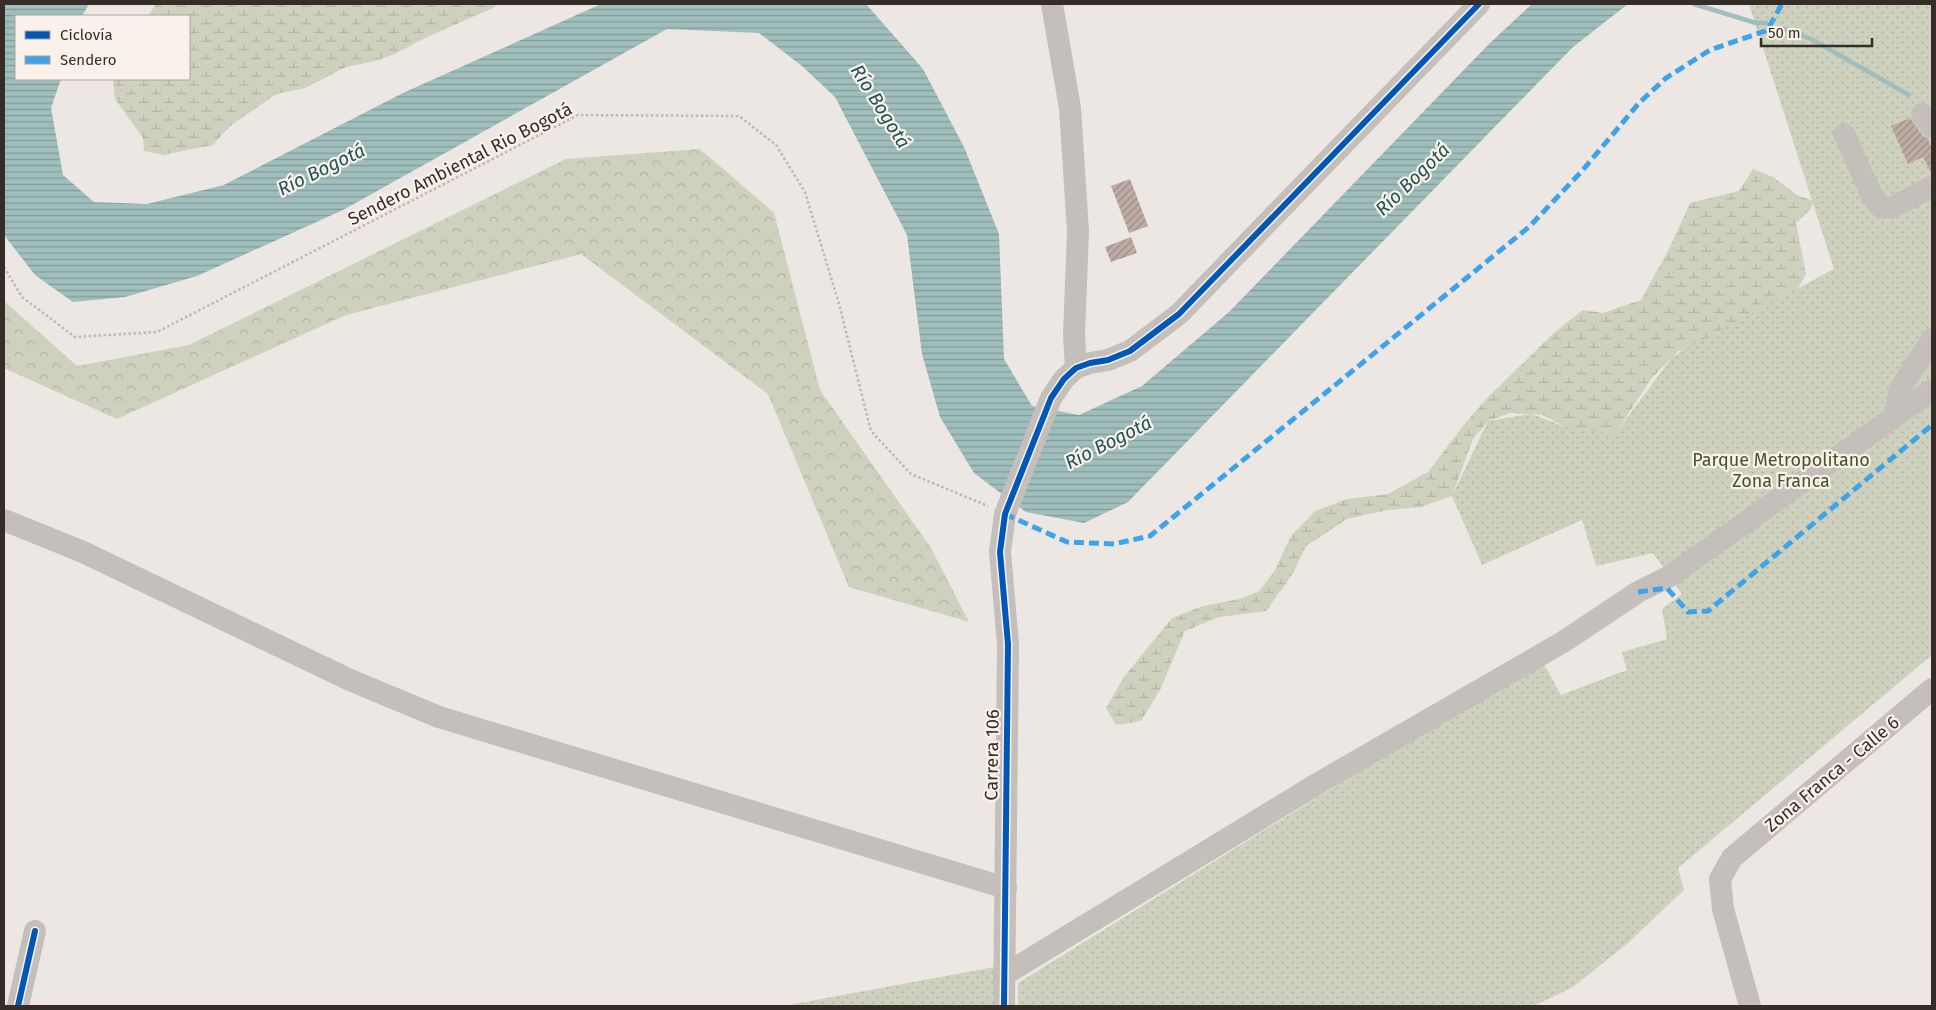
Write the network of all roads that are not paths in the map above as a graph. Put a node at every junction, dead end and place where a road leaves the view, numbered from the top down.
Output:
1 (1052, 4) edge
2 (1479, 4) edge
3 (1844, 134) dead end
4 (1932, 187) edge
5 (1932, 339) edge
6 (1076, 368) junction
7 (1932, 390) edge
8 (1894, 417) junction
9 (4, 520) edge
10 (1932, 689) edge
11 (1006, 888) junction
12 (35, 932) dead end
13 (1004, 975) junction
14 (18, 1006) edge
15 (1004, 1006) edge
16 (1750, 1006) edge

1 - 6 street
2 - 6 street
3 - 4 street
5 - 8 street
6 - 11 street, Carrera 106
7 - 8 street
8 - 13 street
9 - 11 street
10 - 16 street, Zona Franca - Calle 6
11 - 13 street, Carrera 106
12 - 14 street
13 - 15 street, Carrera 106

